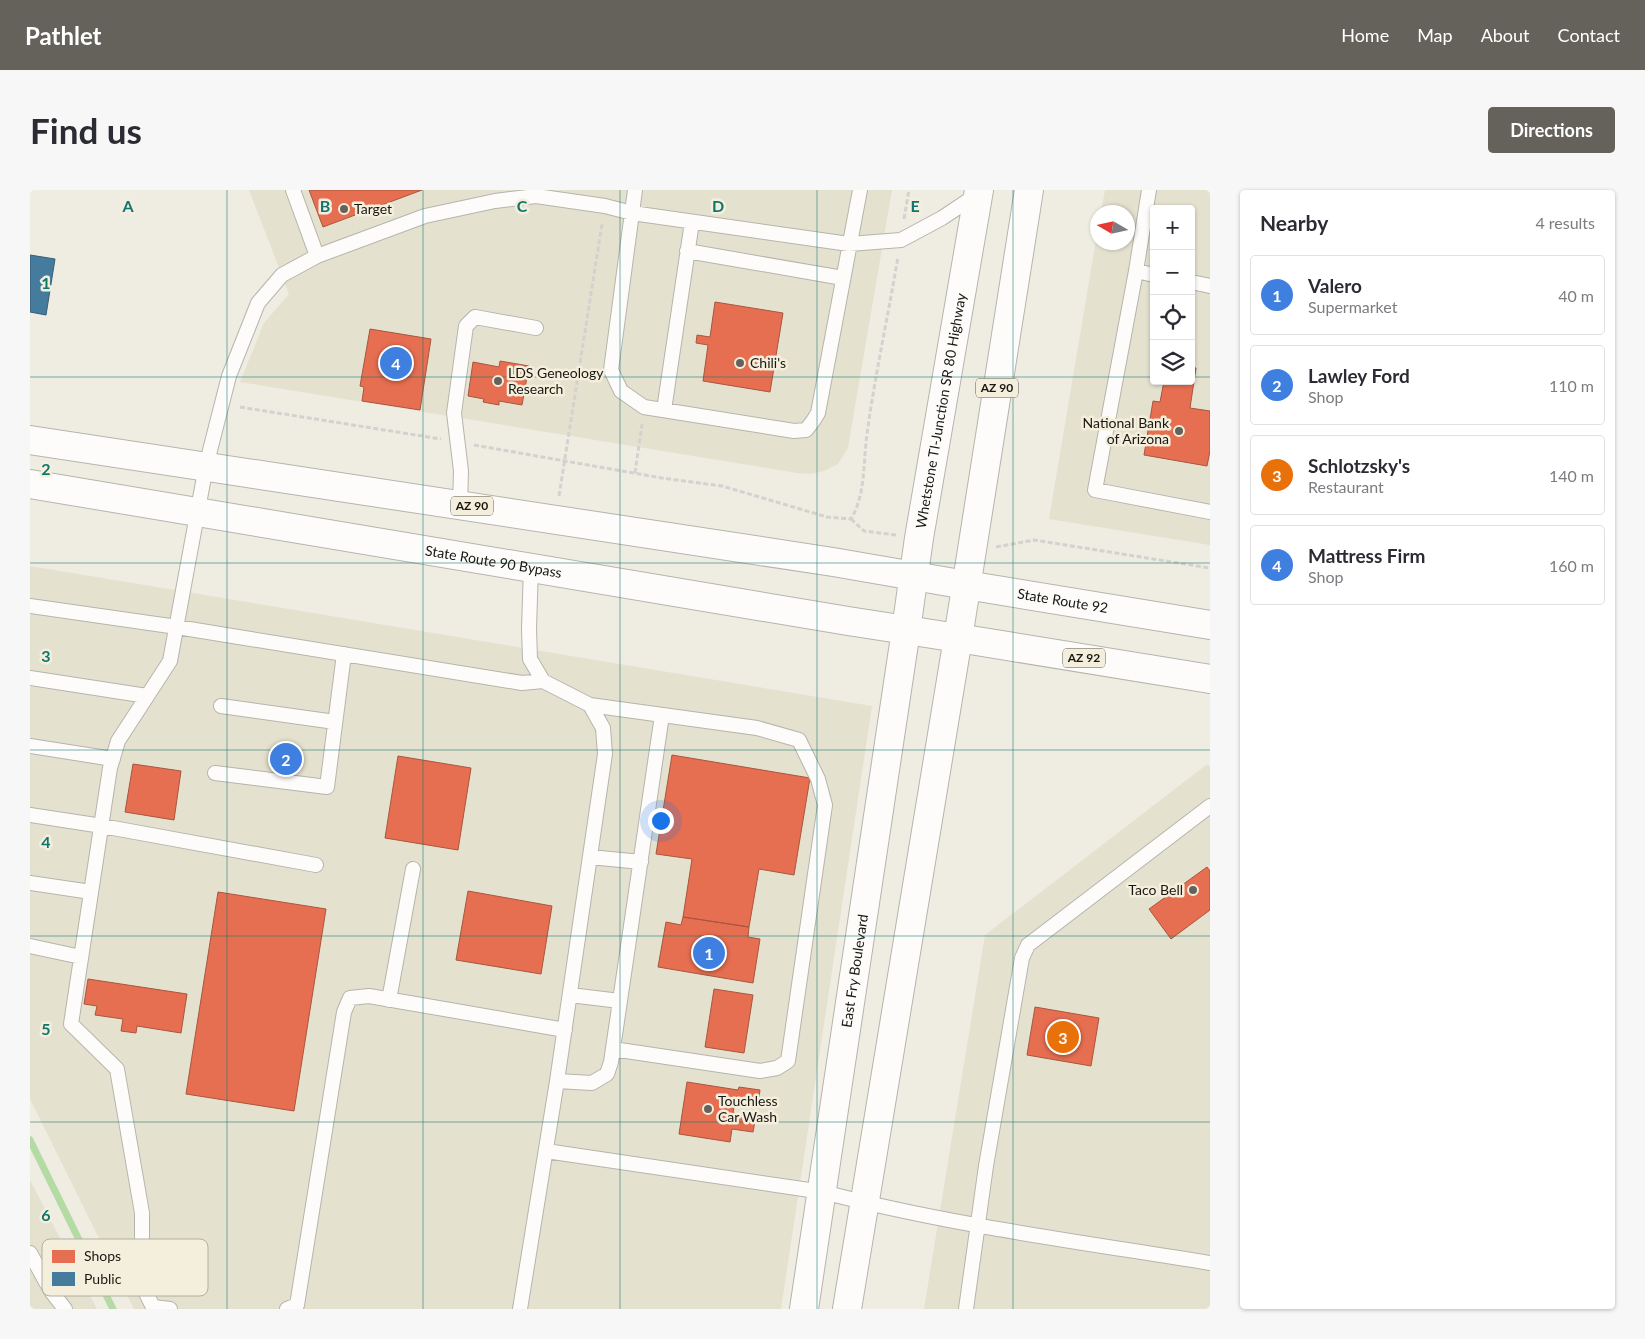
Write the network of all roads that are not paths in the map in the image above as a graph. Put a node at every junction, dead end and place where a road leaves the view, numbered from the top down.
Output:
1 (293, 190) edge
2 (635, 190) edge
3 (860, 190) edge
4 (1029, 190) edge
5 (1148, 190) edge
6 (978, 192) edge
7 (632, 214) junction
8 (692, 222) junction
9 (849, 244) junction
10 (687, 251) junction
11 (317, 256) junction
12 (1136, 271) junction
13 (1150, 274) edge
14 (843, 278) junction
15 (1195, 283) edge
16 (1210, 286) edge
17 (536, 328) dead end
18 (664, 410) junction
19 (30, 440) edge
20 (206, 466) junction
21 (30, 484) edge
22 (460, 505) junction
23 (1210, 512) edge
24 (196, 513) junction
25 (531, 567) junction
26 (913, 577) junction
27 (966, 585) junction
28 (30, 606) edge
29 (1210, 625) edge
30 (177, 627) junction
31 (906, 630) junction
32 (958, 638) junction
33 (344, 654) junction
34 (30, 678) edge
35 (1210, 679) edge
36 (543, 681) junction
37 (148, 696) junction
38 (590, 705) junction
39 (222, 706) dead end
40 (662, 715) junction
41 (335, 722) junction
42 (30, 746) edge
43 (113, 758) junction
44 (215, 773) dead end
45 (1210, 806) edge
46 (30, 815) edge
47 (102, 826) junction
48 (590, 857) junction
49 (640, 862) junction
50 (316, 865) dead end
51 (413, 869) dead end
52 (30, 883) edge
53 (91, 892) junction
54 (30, 946) edge
55 (81, 957) junction
56 (570, 995) junction
57 (389, 1000) junction
58 (620, 1000) junction
59 (565, 1030) junction
60 (613, 1049) junction
61 (557, 1081) junction
62 (546, 1150) junction
63 (822, 1192) junction
64 (864, 1203) junction
65 (978, 1224) junction
66 (142, 1239) edge
67 (30, 1253) edge
68 (1210, 1263) edge
69 (42, 1275) edge
70 (55, 1296) edge
71 (148, 1296) edge
72 (65, 1309) edge
73 (170, 1309) edge
74 (287, 1309) edge
75 (520, 1309) edge
76 (804, 1309) edge
77 (847, 1309) edge
78 (966, 1309) edge

1 - 11 lane
2 - 7 lane
3 - 9 lane
4 - 27 main road, AZ 90
5 - 12 lane
6 - 9 lane
6 - 26 main road, Whetstone TI-Junction SR 80 Highway
7 - 8 lane
7 - 11 lane
7 - 18 lane
8 - 9 lane
8 - 10 lane
9 - 14 lane
10 - 14 lane
10 - 18 lane
11 - 20 lane
12 - 13 lane
12 - 23 lane
14 - 18 lane
15 - 16 lane
17 - 22 lane
19 - 20 main road, AZ 90
20 - 22 main road, AZ 90
20 - 24 lane
21 - 24 main road, State Route 90 Bypass
22 - 26 main road, AZ 90
24 - 25 main road, State Route 90 Bypass
24 - 30 lane
25 - 31 main road, State Route 90 Bypass
25 - 36 lane
26 - 27 main road, State Route 92
26 - 31 main road, Whetstone TI-Junction SR 80 Highway
27 - 29 main road, State Route 92
27 - 32 main road, AZ 90
28 - 30 lane
30 - 33 lane
30 - 37 lane
31 - 32 main road, State Route 90 Bypass
31 - 63 main road, East Fry Boulevard
32 - 35 main road, AZ 92
32 - 64 main road
33 - 36 lane
33 - 41 lane
34 - 37 lane
36 - 38 lane
37 - 43 lane
38 - 40 lane
38 - 48 lane
39 - 41 lane
40 - 49 lane
40 - 60 lane
41 - 44 lane
42 - 43 lane
43 - 47 lane
45 - 65 lane
46 - 47 lane
47 - 50 lane
47 - 53 lane
48 - 49 lane
48 - 56 lane
49 - 58 lane
51 - 57 lane
52 - 53 lane
53 - 55 lane
54 - 55 lane
55 - 66 lane
56 - 58 lane
56 - 59 lane
57 - 59 lane
57 - 74 lane
58 - 60 lane
59 - 61 lane
60 - 61 lane
61 - 62 lane
62 - 63 lane
62 - 75 lane
63 - 64 lane
63 - 76 main road, East Fry Boulevard
64 - 65 lane
64 - 77 main road
65 - 68 lane
65 - 78 lane
67 - 69 lane
70 - 72 lane
71 - 73 lane

